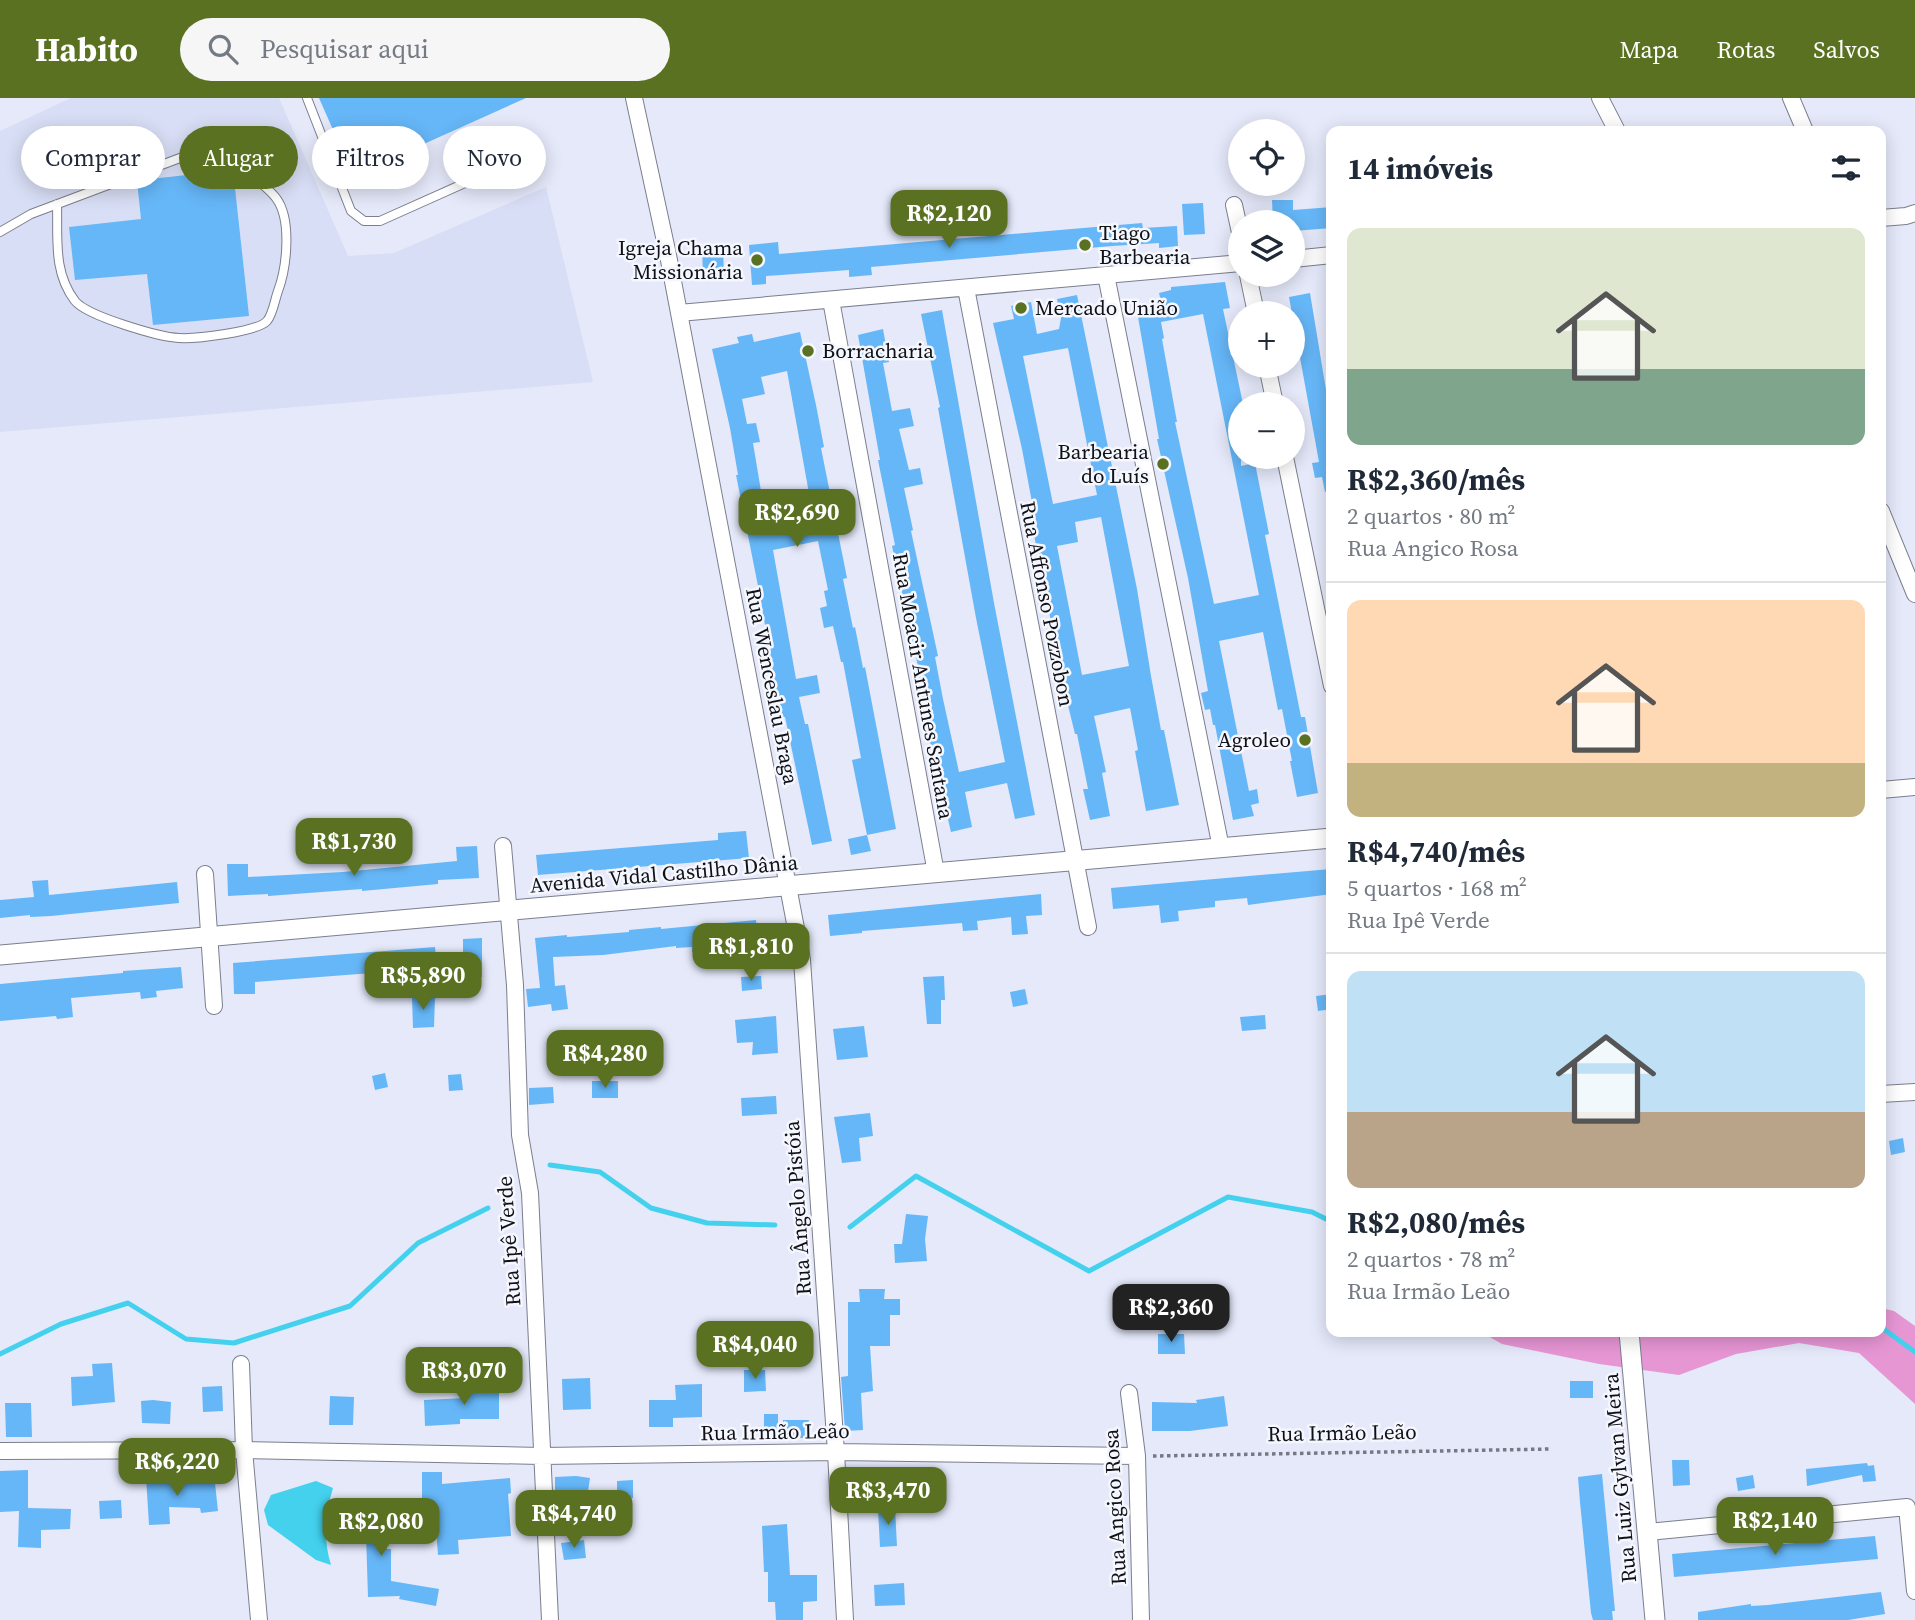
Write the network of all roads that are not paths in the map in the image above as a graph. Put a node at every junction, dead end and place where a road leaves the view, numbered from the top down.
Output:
1 (307, 98) edge
2 (634, 98) edge
3 (1600, 98) edge
4 (1791, 98) edge
5 (1614, 126) edge
6 (1803, 126) edge
7 (452, 189) edge
8 (57, 204) junction
9 (1234, 205) dead end
10 (1235, 210) edge
11 (1886, 218) edge
12 (1912, 219) edge
13 (0, 232) edge
14 (1326, 255) edge
15 (1305, 257) edge
16 (1228, 264) edge
17 (1106, 275) junction
18 (966, 288) junction
19 (831, 300) junction
20 (679, 313) junction
21 (1287, 469) edge
22 (1886, 523) edge
23 (1915, 594) edge
24 (1326, 657) edge
25 (1915, 787) edge
26 (1886, 790) edge
27 (1326, 839) edge
28 (503, 846) dead end
29 (1221, 848) junction
30 (1075, 861) junction
31 (936, 873) junction
32 (205, 874) dead end
33 (788, 886) junction
34 (509, 911) junction
35 (1088, 927) dead end
36 (210, 937) junction
37 (0, 956) edge
38 (802, 960) joint
39 (214, 1006) dead end
40 (1915, 1092) edge
41 (1886, 1094) edge
42 (1629, 1337) edge
43 (241, 1364) dead end
44 (1129, 1393) dead end
45 (244, 1450) junction
46 (0, 1451) edge
47 (836, 1452) junction
48 (541, 1456) junction
49 (1136, 1456) junction
50 (1647, 1532) junction
51 (1915, 1591) edge
52 (259, 1620) edge
53 (550, 1620) edge
54 (845, 1620) edge
55 (1141, 1620) edge
56 (1655, 1620) edge

1 - 7 lane
2 - 20 street, Rua Wenceslau Braga
3 - 5 street
4 - 6 street
8 - 8 lane
8 - 13 lane
9 - 10 street
11 - 12 street
14 - 15 street
16 - 17 street
17 - 18 street
17 - 29 street
18 - 19 street
18 - 30 street, Rua Affonso Pozzobon
19 - 20 street
19 - 31 street, Rua Moacir Antunes Santana
20 - 33 street, Rua Wenceslau Braga
21 - 24 street
22 - 23 street
25 - 26 street
27 - 29 street, Avenida Vidal Castilho Dânia
28 - 34 street, Rua Ipê Verde
29 - 30 street, Avenida Vidal Castilho Dânia
30 - 31 street, Avenida Vidal Castilho Dânia
30 - 35 street, Rua Affonso Pozzobon
31 - 33 street, Avenida Vidal Castilho Dânia
32 - 36 street
33 - 34 street, Avenida Vidal Castilho Dânia
33 - 38 street, Rua Wenceslau Braga
34 - 36 street, Avenida Vidal Castilho Dânia
34 - 48 street, Rua Ipê Verde
36 - 37 street, Avenida Vidal Castilho Dânia
36 - 39 street
38 - 47 street, Rua Ângelo Pistóia
40 - 41 street
42 - 50 street, Rua Luiz Gylvan Meira
43 - 45 street
44 - 49 street, Rua Angico Rosa
45 - 46 street, Rua Irmão Leão
45 - 48 street, Rua Irmão Leão
45 - 52 street
47 - 48 street, Rua Irmão Leão
47 - 49 street, Rua Irmão Leão
47 - 54 street, Rua Ângelo Pistóia
48 - 53 street, Rua Ipê Verde
49 - 55 street, Rua Angico Rosa
50 - 51 street
50 - 56 street, Rua Luiz Gylvan Meira

